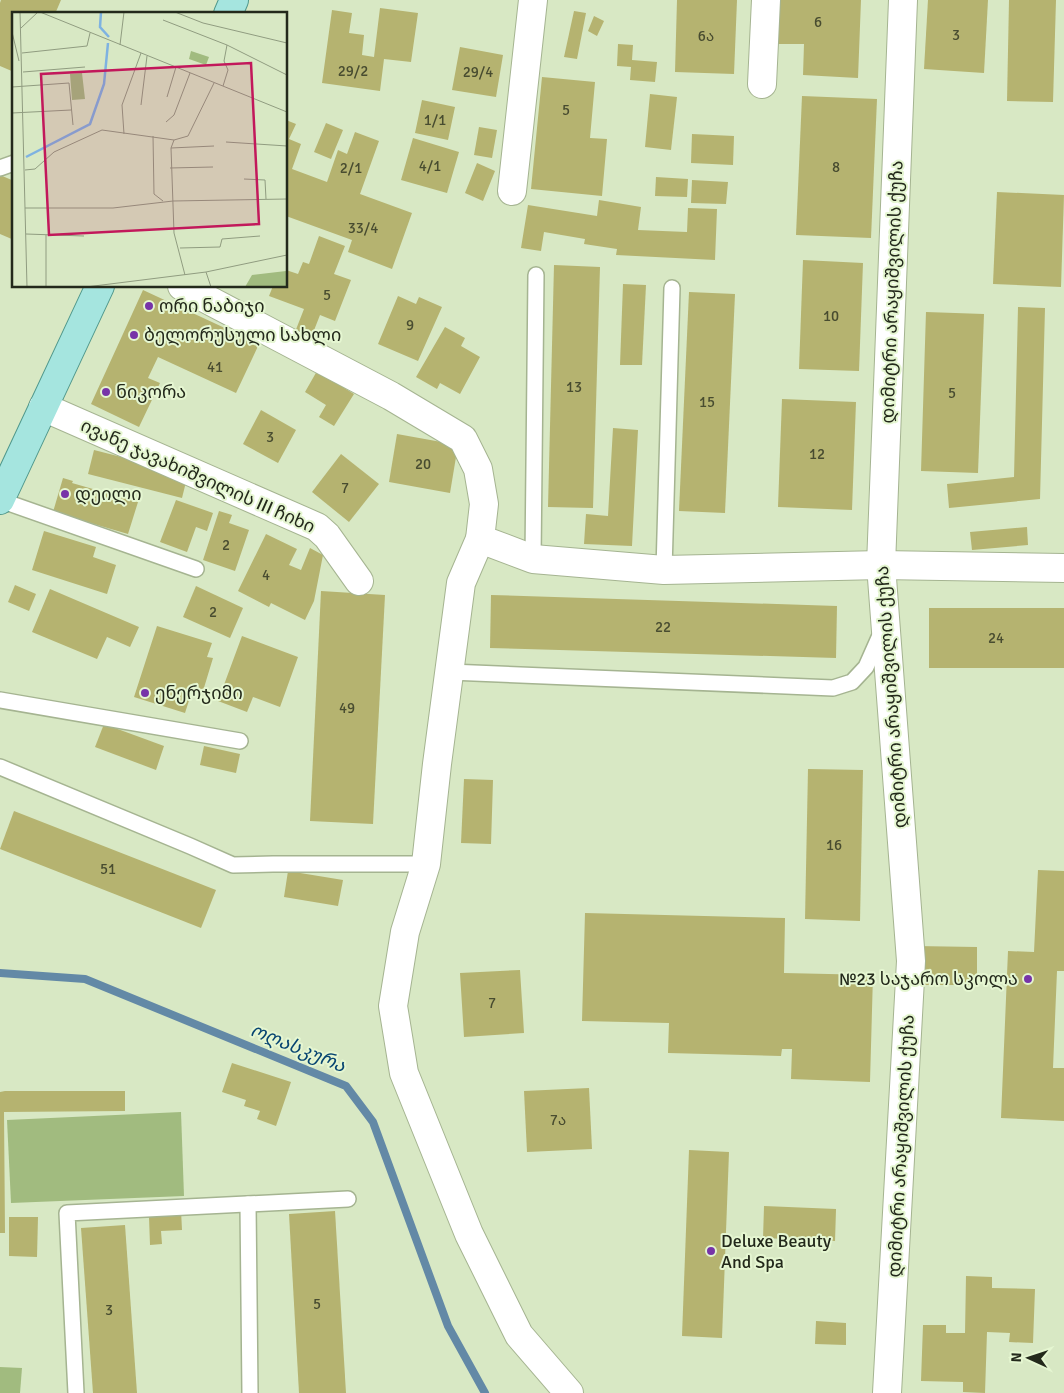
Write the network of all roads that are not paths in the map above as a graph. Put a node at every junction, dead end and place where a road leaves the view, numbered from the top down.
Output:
1 (234, 0) edge
2 (533, 0) edge
3 (766, 0) edge
4 (904, 0) edge
5 (229, 12) edge
6 (762, 84) dead end
7 (12, 163) edge
8 (0, 168) edge
9 (512, 191) dead end
10 (536, 275) dead end
11 (99, 288) edge
12 (186, 288) edge
13 (672, 288) dead end
14 (43, 407) junction
15 (0, 500) edge
16 (480, 539) junction
17 (533, 559) junction
18 (881, 566) junction
19 (1064, 568) edge
20 (196, 569) dead end
21 (664, 570) junction
22 (360, 582) dead end
23 (886, 624) junction
24 (450, 672) junction
25 (0, 700) edge
26 (240, 741) dead end
27 (0, 768) edge
28 (426, 864) junction
29 (348, 1199) dead end
30 (248, 1204) junction
31 (76, 1393) edge
32 (250, 1393) edge
33 (568, 1393) edge
34 (887, 1393) edge

1 - 5 main road
2 - 9 street
3 - 6 street
4 - 18 street, დიმიტრი არაყიშვილის ქუჩა
7 - 8 lane
10 - 17 lane
11 - 14 main road
12 - 16 street
13 - 21 lane
14 - 15 main road
14 - 22 street, ივანე ჯავახიშვილის III ჩიხი
15 - 20 lane
16 - 17 street
16 - 24 street
17 - 21 street
18 - 19 street
18 - 21 street
18 - 23 street, დიმიტრი არაყიშვილის ქუჩა
23 - 24 lane
23 - 34 street, დიმიტრი არაყიშვილის ქუჩა
24 - 28 street
25 - 26 lane
27 - 28 lane
28 - 33 street
29 - 30 lane
30 - 31 lane
30 - 32 lane

